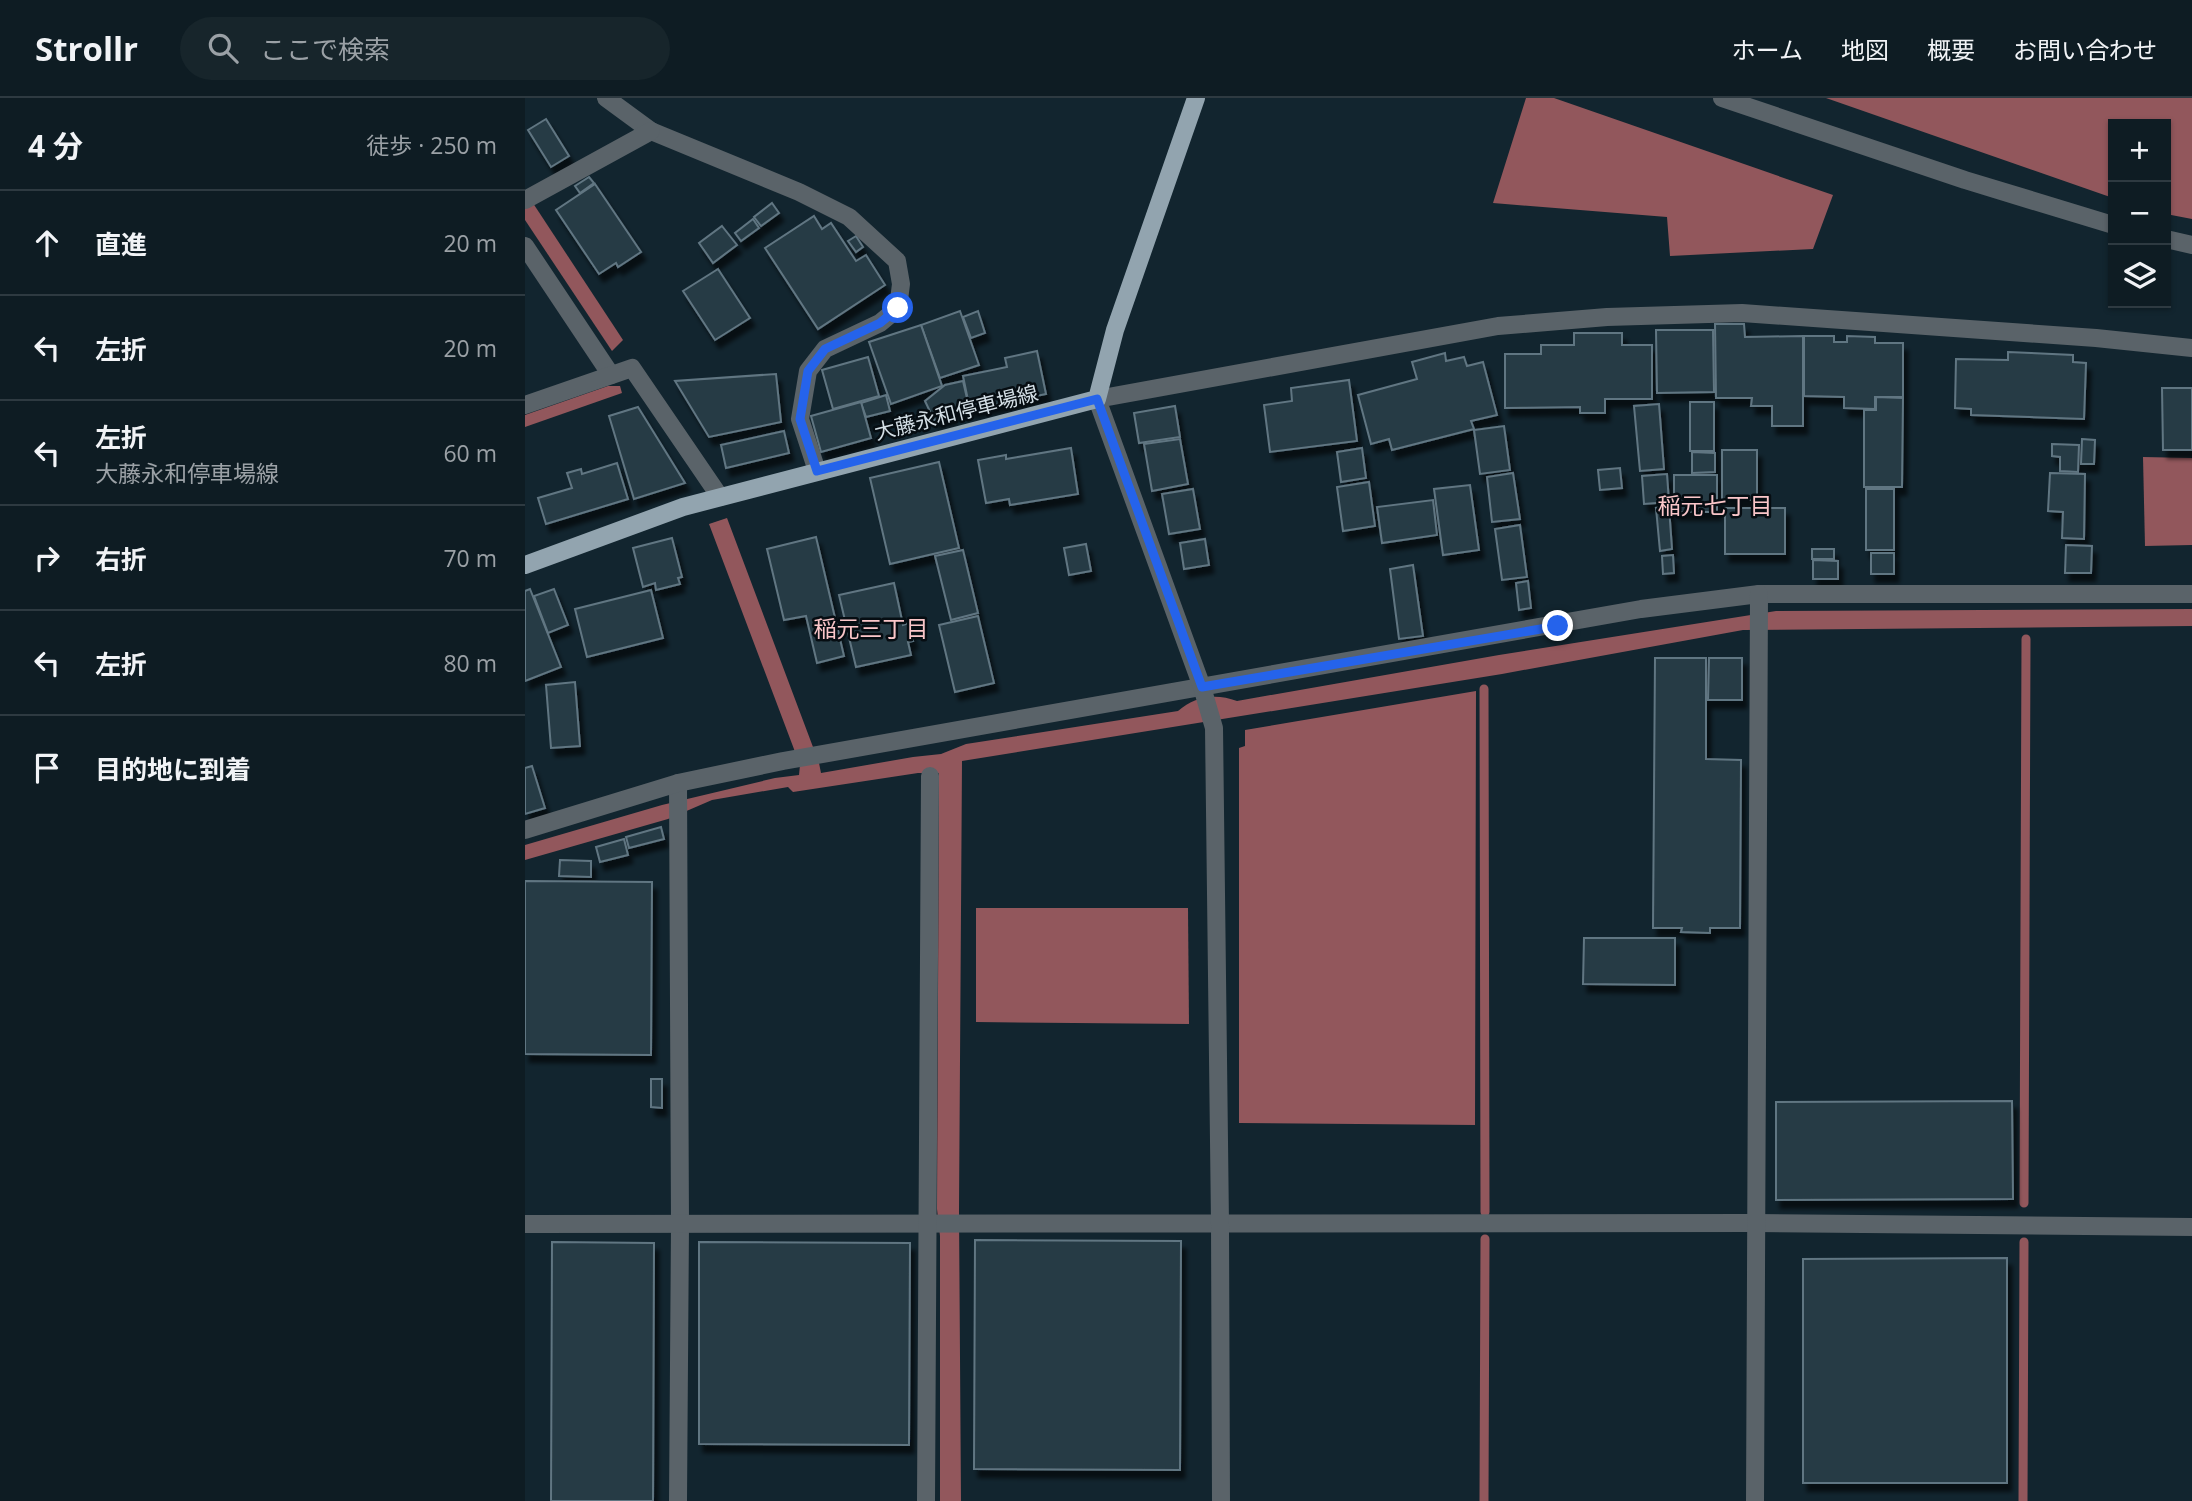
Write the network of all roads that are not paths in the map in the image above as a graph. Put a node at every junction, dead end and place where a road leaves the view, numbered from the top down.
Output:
1 (606, 98) edge
2 (1196, 98) edge
3 (1722, 98) edge
4 (651, 131) junction
5 (530, 198) edge
6 (2108, 223) edge
7 (2171, 240) edge
8 (525, 246) edge
9 (2192, 246) edge
10 (2192, 348) edge
11 (611, 375) junction
12 (1097, 399) junction
13 (525, 405) edge
14 (817, 471) junction
15 (720, 498) junction
16 (525, 565) edge
17 (2192, 594) edge
18 (1759, 600) junction
19 (1203, 691) junction
20 (930, 776) dead end
21 (678, 790) junction
22 (525, 830) edge
23 (1756, 1223) junction
24 (525, 1224) edge
25 (680, 1224) junction
26 (930, 1224) junction
27 (1220, 1224) junction
28 (2192, 1227) edge
29 (678, 1501) edge
30 (926, 1501) edge
31 (1221, 1501) edge
32 (1755, 1501) edge

1 - 4 street
2 - 12 main road
3 - 6 street
4 - 5 street
4 - 14 street
7 - 9 street
8 - 11 street
10 - 12 street
11 - 13 street
11 - 15 street
12 - 14 main road, 大藤永和停車場線
12 - 19 street
14 - 15 main road, 大藤永和停車場線
15 - 16 main road, 大藤永和停車場線
17 - 18 street
18 - 19 street
18 - 23 street
19 - 21 street
19 - 27 street
20 - 26 street
21 - 22 street
21 - 25 street
23 - 27 street
23 - 28 street
23 - 32 street
24 - 25 street
25 - 26 street
25 - 29 street
26 - 27 street
26 - 30 street
27 - 31 street

